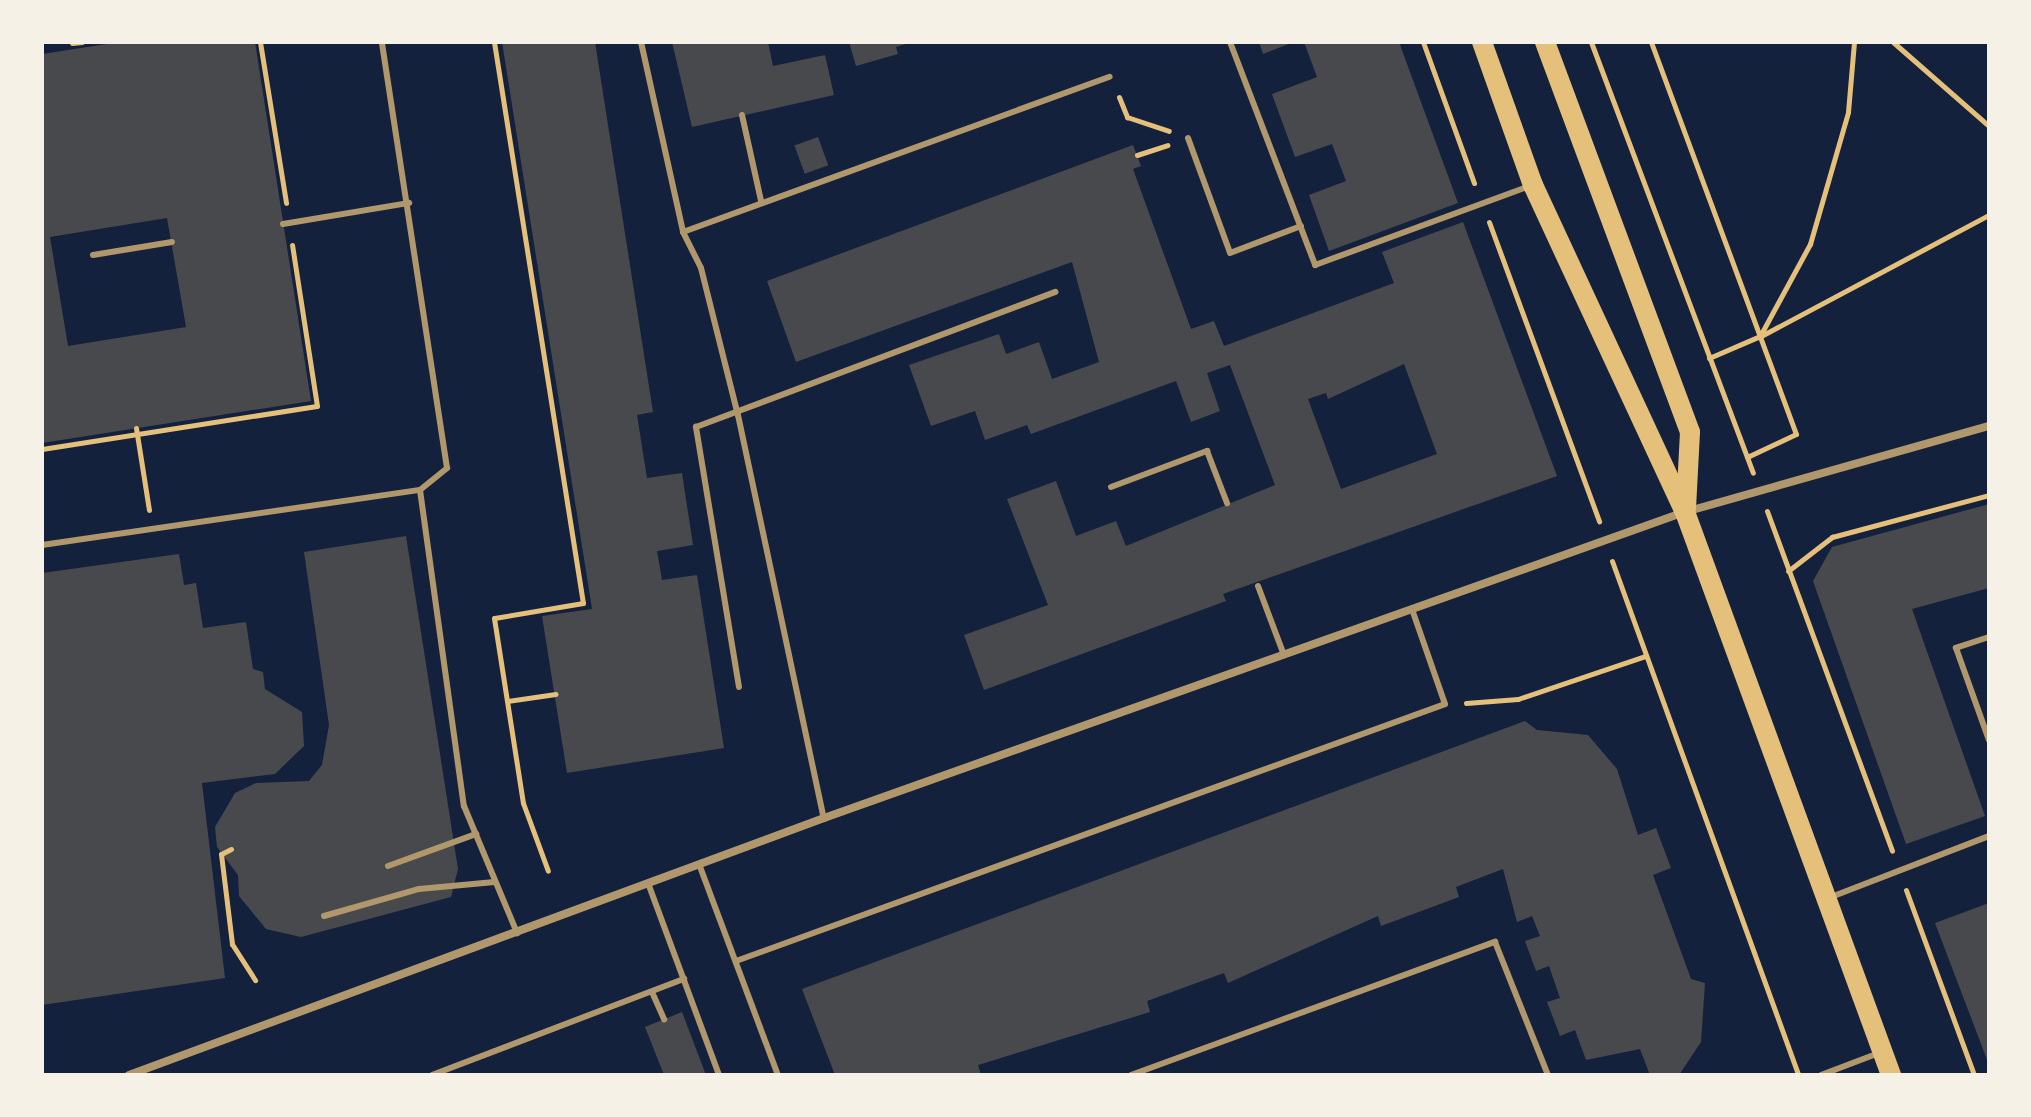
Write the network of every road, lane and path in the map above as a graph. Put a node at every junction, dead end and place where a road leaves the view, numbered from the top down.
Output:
1 (82, 42) edge
2 (260, 42) edge
3 (382, 42) edge
4 (494, 42) edge
5 (641, 42) edge
6 (1230, 42) edge
7 (1482, 42) edge
8 (1545, 42) edge
9 (1591, 42) edge
10 (1651, 42) edge
11 (1854, 42) edge
12 (1893, 42) edge
13 (73, 45) edge
14 (1110, 77) dead end
15 (742, 115) dead end
16 (1127, 117) dead end
17 (1989, 126) edge
18 (1188, 138) junction
19 (1137, 155) dead end
20 (1533, 185) junction
21 (761, 201) junction
22 (409, 203) junction
23 (1989, 215) edge
24 (286, 223) junction
25 (1301, 226) junction
26 (683, 232) junction
27 (172, 242) dead end
28 (93, 255) dead end
29 (1055, 292) dead end
30 (1760, 336) junction
31 (1709, 358) junction
32 (738, 415) junction
33 (1989, 426) edge
34 (136, 431) junction
35 (42, 449) edge
36 (1747, 457) junction
37 (1111, 487) dead end
38 (420, 490) junction
39 (1760, 491) junction
40 (1989, 495) edge
41 (1227, 503) dead end
42 (1685, 512) junction
43 (152, 529) junction
44 (42, 545) edge
45 (1788, 571) junction
46 (1258, 586) dead end
47 (1412, 609) junction
48 (1989, 637) edge
49 (1284, 655) junction
50 (1645, 656) dead end
51 (739, 687) dead end
52 (555, 694) dead end
53 (507, 701) junction
54 (1445, 704) junction
55 (1989, 740) edge
56 (824, 818) junction
57 (476, 834) junction
58 (1989, 836) edge
59 (231, 849) dead end
60 (699, 864) junction
61 (388, 866) dead end
62 (548, 871) dead end
63 (1899, 871) junction
64 (495, 882) junction
65 (648, 883) junction
66 (1827, 898) junction
67 (227, 903) junction
68 (217, 904) dead end
69 (324, 916) dead end
70 (517, 933) junction
71 (736, 961) junction
72 (684, 979) junction
73 (255, 980) dead end
74 (652, 992) junction
75 (664, 1019) dead end
76 (1882, 1052) junction
77 (129, 1075) edge
78 (432, 1075) edge
79 (719, 1075) edge
80 (778, 1075) edge
81 (1131, 1075) edge
82 (1548, 1075) edge
83 (1821, 1075) edge
84 (1891, 1075) edge
85 (1974, 1075) edge

1 - 13 path
2 - 24 path
3 - 22 lane
4 - 53 path
5 - 26 lane
6 - 25 lane
7 - 20 main road
8 - 42 main road
9 - 31 path
10 - 30 path
11 - 30 path
12 - 17 path
14 - 21 lane
15 - 21 lane
16 - 18 path
18 - 19 path
18 - 25 lane
20 - 25 lane
20 - 42 main road
21 - 26 lane
22 - 24 lane
22 - 38 lane
23 - 30 path
24 - 34 path
26 - 32 lane
27 - 28 lane
29 - 32 lane
30 - 31 path
30 - 36 path
31 - 36 path
32 - 51 lane
32 - 56 lane
33 - 39 street
34 - 35 path
34 - 43 path
36 - 39 path
37 - 41 lane
38 - 43 lane
38 - 57 lane
39 - 42 street
39 - 45 path
40 - 45 path
42 - 47 street
42 - 66 main road
43 - 44 lane
45 - 63 path
46 - 49 lane
47 - 49 street
47 - 54 lane
48 - 55 lane
49 - 56 street
50 - 54 path
52 - 53 path
53 - 62 path
54 - 71 lane
56 - 60 street
57 - 61 lane
57 - 64 lane
58 - 63 lane
59 - 67 path
60 - 65 street
60 - 71 lane
63 - 66 lane
63 - 85 path
64 - 69 lane
64 - 70 lane
65 - 70 street
65 - 72 lane
66 - 76 main road
67 - 68 path
67 - 73 path
70 - 77 street
71 - 80 lane
72 - 74 lane
72 - 79 lane
74 - 75 lane
74 - 78 lane
76 - 83 lane
76 - 84 main road
81 - 82 lane

